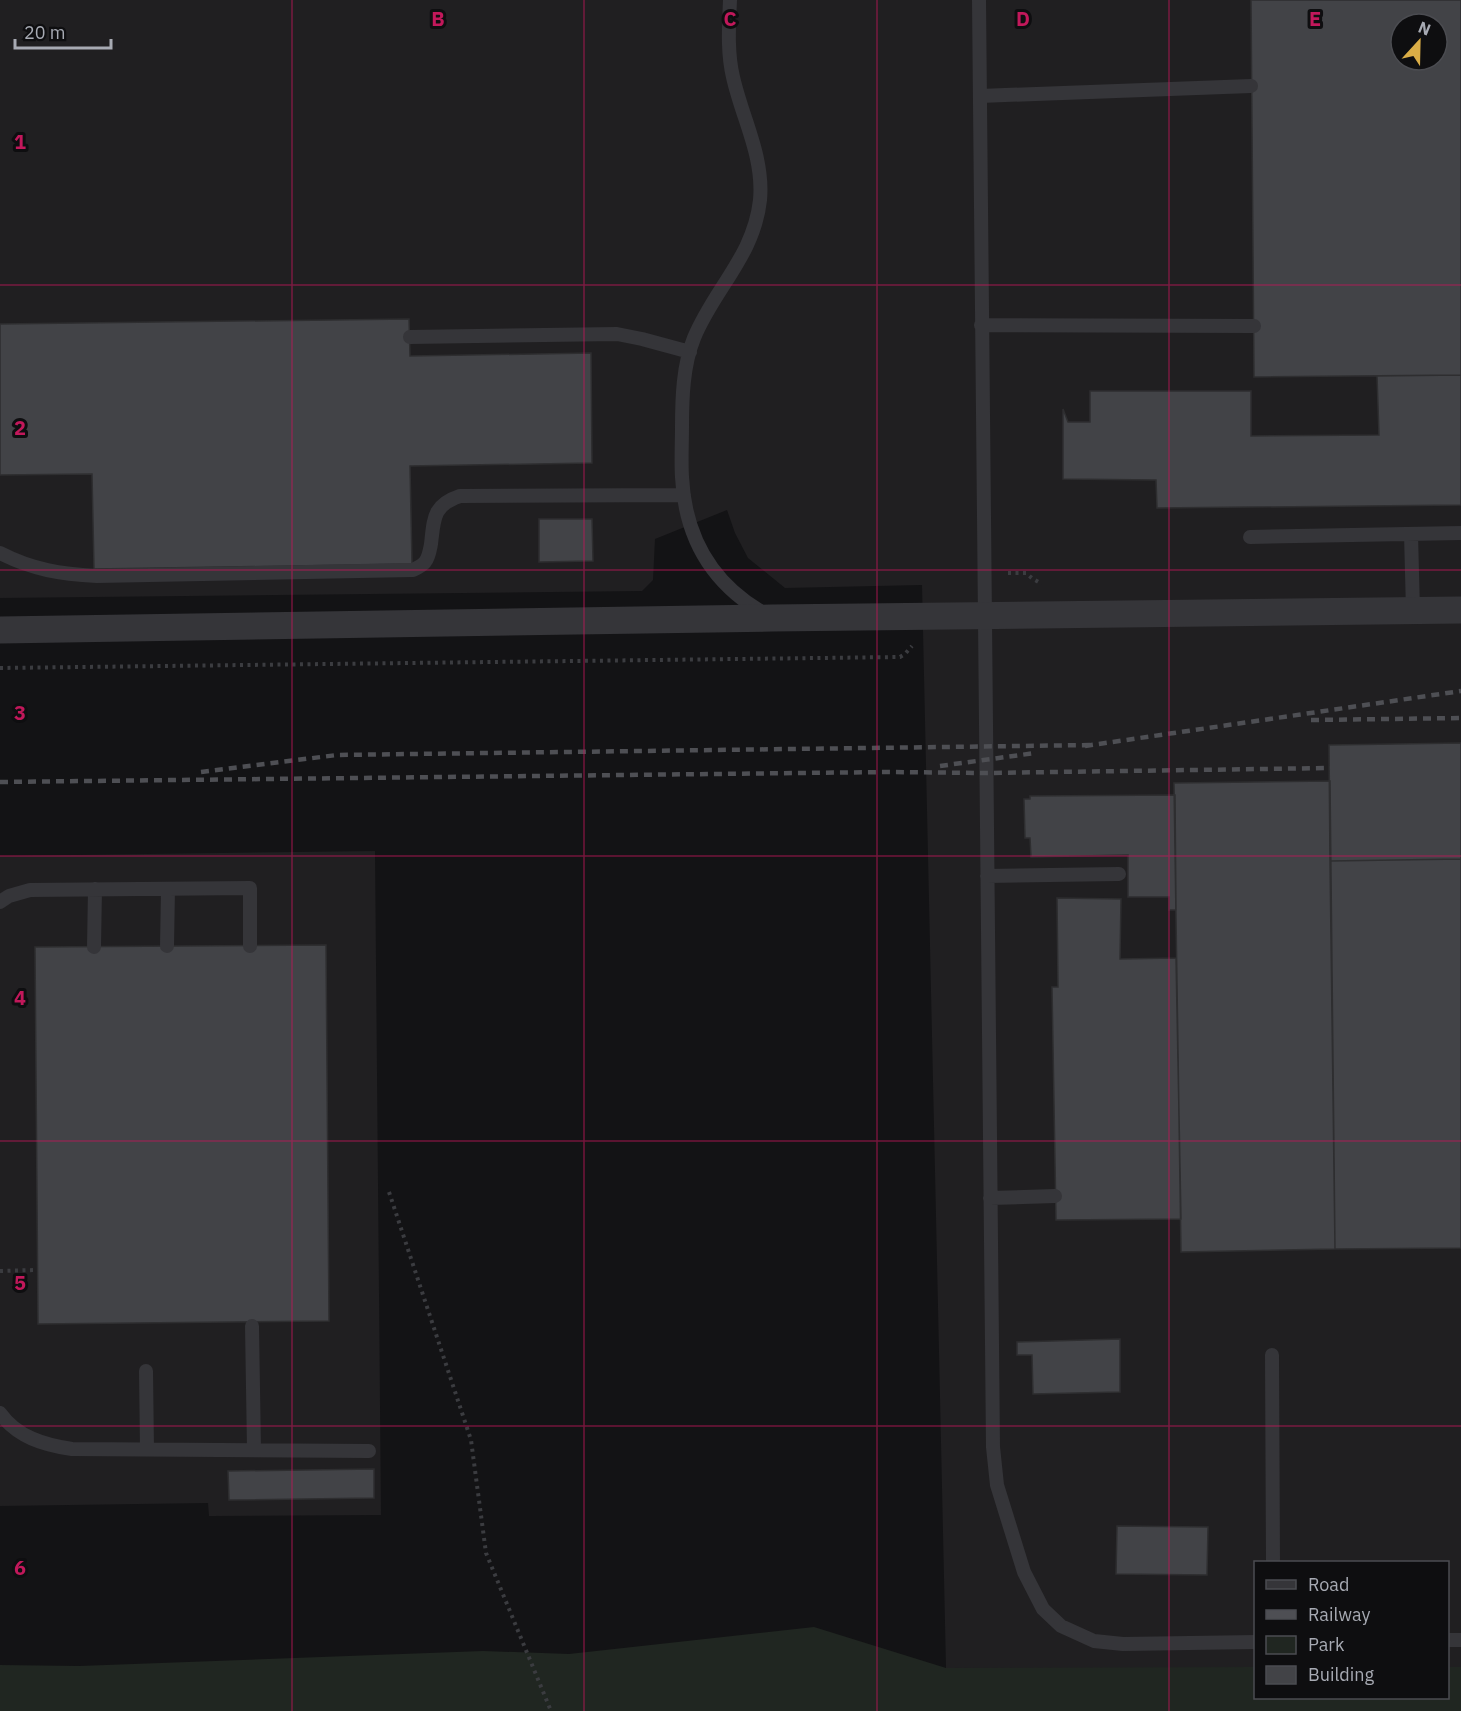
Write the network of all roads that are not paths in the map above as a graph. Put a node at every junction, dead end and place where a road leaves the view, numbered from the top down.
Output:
1 (730, 0) edge
2 (979, 0) edge
3 (1251, 86) dead end
4 (980, 96) junction
5 (981, 325) junction
6 (1254, 326) dead end
7 (410, 337) dead end
8 (690, 352) junction
9 (684, 495) junction
10 (1461, 533) edge
11 (1411, 534) junction
12 (1250, 537) dead end
13 (0, 552) edge
14 (1461, 610) edge
15 (1413, 611) junction
16 (984, 615) junction
17 (772, 618) junction
18 (0, 630) edge
19 (1119, 874) dead end
20 (987, 876) junction
21 (168, 889) junction
22 (95, 890) junction
23 (0, 902) edge
24 (167, 946) dead end
25 (250, 946) dead end
26 (94, 947) dead end
27 (1055, 1196) dead end
28 (990, 1198) junction
29 (252, 1326) dead end
30 (1272, 1355) dead end
31 (146, 1371) dead end
32 (0, 1413) edge
33 (147, 1449) junction
34 (254, 1450) junction
35 (369, 1451) dead end
36 (1273, 1561) edge
37 (1254, 1642) edge

1 - 8 lane
2 - 4 lane
3 - 4 lane
4 - 5 lane
5 - 6 lane
5 - 16 lane
7 - 8 lane
8 - 9 lane
9 - 13 lane
9 - 17 lane
10 - 11 lane
11 - 12 lane
11 - 15 lane
14 - 15 street
15 - 16 street
16 - 17 street
16 - 20 lane
17 - 18 street
19 - 20 lane
20 - 28 lane
21 - 22 lane
21 - 24 lane
21 - 25 lane
22 - 23 lane
22 - 26 lane
27 - 28 lane
28 - 37 lane
29 - 34 lane
30 - 36 lane
31 - 33 lane
32 - 33 lane
33 - 34 lane
34 - 35 lane

